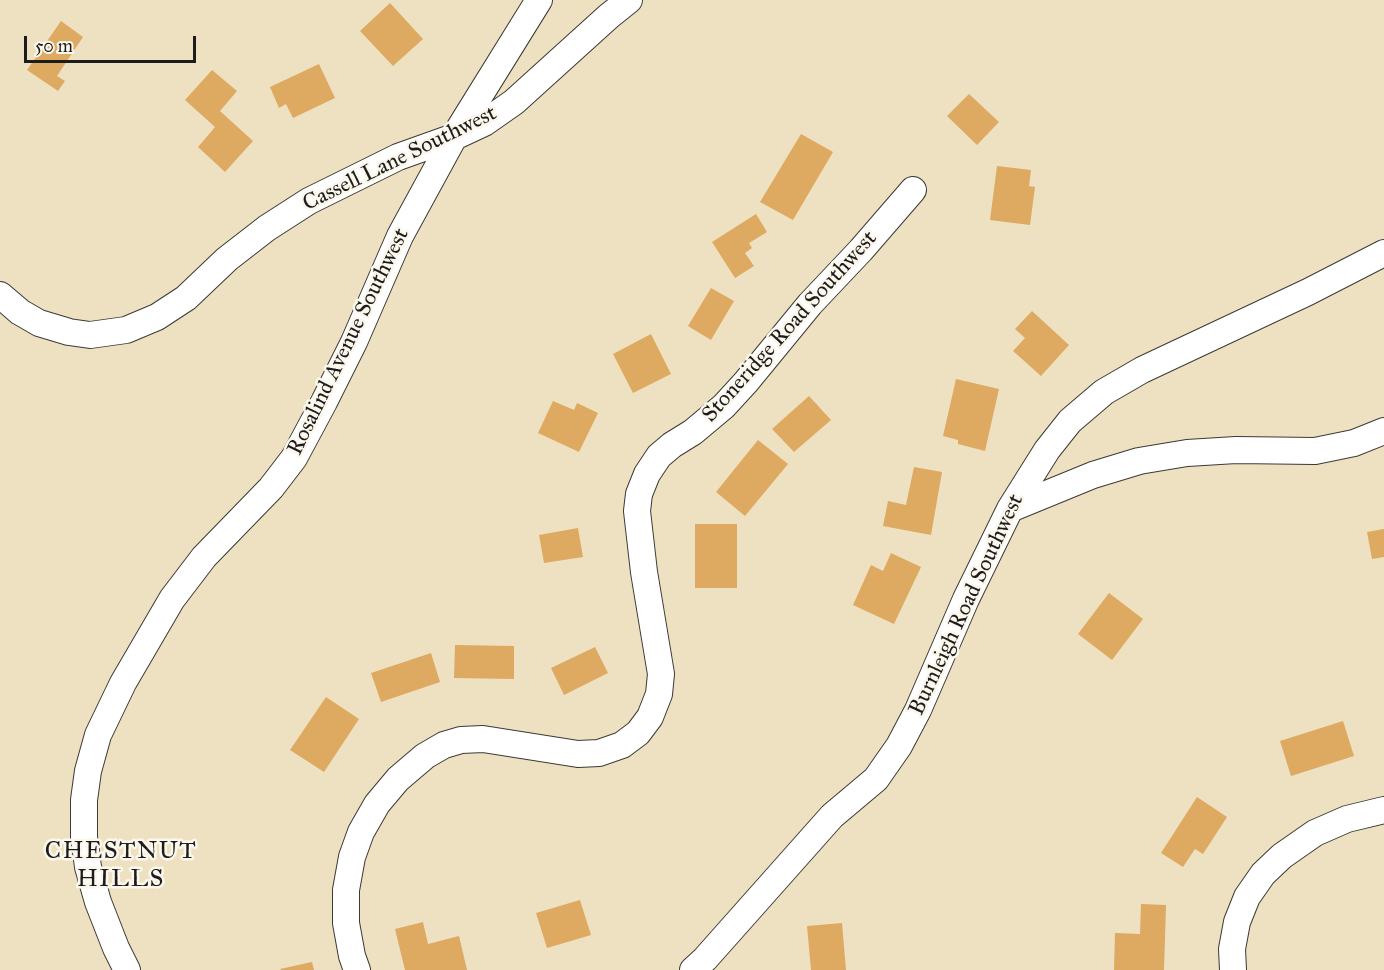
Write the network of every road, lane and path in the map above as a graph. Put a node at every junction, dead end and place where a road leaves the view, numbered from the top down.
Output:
1 (539, 0) edge
2 (629, 0) edge
3 (453, 137) junction
4 (913, 190) dead end
5 (1384, 253) edge
6 (0, 295) edge
7 (1384, 431) edge
8 (1010, 509) junction
9 (1384, 810) edge
10 (128, 970) edge
11 (357, 970) edge
12 (693, 970) edge
13 (1233, 970) edge

1 - 3 street, Rosalind Avenue Southwest
2 - 3 street, Cassell Lane Southwest
3 - 6 street, Cassell Lane Southwest
3 - 10 street, Rosalind Avenue Southwest
4 - 11 street, Stoneridge Road Southwest
5 - 8 street, Burnleigh Road Southwest
7 - 8 street
8 - 12 street, Burnleigh Road Southwest
9 - 13 street

